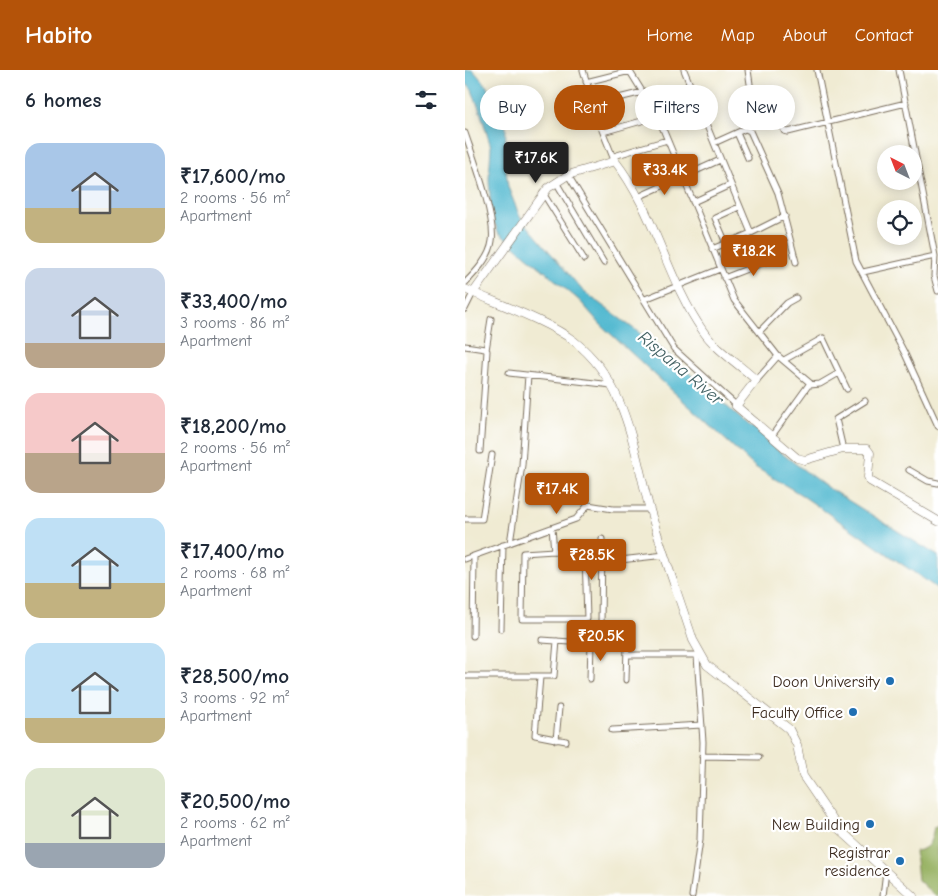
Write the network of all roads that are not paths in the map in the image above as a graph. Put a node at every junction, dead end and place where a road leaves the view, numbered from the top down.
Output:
1 (583, 70) edge
2 (684, 70) edge
3 (748, 70) edge
4 (817, 70) edge
5 (899, 70) edge
6 (629, 71) edge
7 (586, 82) junction
8 (749, 84) dead end
9 (587, 85) edge
10 (638, 85) edge
11 (690, 85) edge
12 (906, 102) junction
13 (826, 121) junction
14 (635, 123) edge
15 (663, 130) edge
16 (709, 130) edge
17 (795, 130) edge
18 (603, 132) joint
19 (737, 132) junction
20 (465, 133) edge
21 (667, 140) junction
22 (714, 143) junction
23 (614, 158) junction
24 (748, 158) dead end
25 (720, 160) junction
26 (568, 176) junction
27 (683, 176) junction
28 (556, 182) junction
29 (730, 185) junction
30 (543, 192) junction
31 (639, 197) junction
32 (693, 202) junction
33 (739, 207) junction
34 (785, 216) junction
35 (751, 233) junction
36 (726, 243) junction
37 (712, 249) junction
38 (935, 256) junction
39 (778, 257) dead end
40 (584, 259) dead end
41 (796, 262) dead end
42 (604, 263) dead end
43 (720, 268) junction
44 (863, 272) junction
45 (724, 278) junction
46 (465, 282) edge
47 (678, 285) junction
48 (465, 289) edge
49 (938, 291) edge
50 (473, 293) junction
51 (796, 298) dead end
52 (645, 299) junction
53 (465, 309) edge
54 (491, 319) dead end
55 (759, 332) junction
56 (465, 346) edge
57 (486, 350) junction
58 (778, 356) junction
59 (784, 360) junction
60 (509, 373) dead end
61 (839, 373) junction
62 (528, 374) junction
63 (756, 381) junction
64 (612, 385) junction
65 (810, 385) junction
66 (847, 389) dead end
67 (865, 401) dead end
68 (735, 405) junction
69 (938, 426) edge
70 (771, 437) junction
71 (843, 449) junction
72 (480, 450) dead end
73 (492, 455) dead end
74 (909, 470) dead end
75 (938, 483) edge
76 (650, 509) junction
77 (465, 519) edge
78 (938, 522) edge
79 (551, 528) junction
80 (602, 539) dead end
81 (509, 543) junction
82 (503, 545) junction
83 (554, 551) junction
84 (665, 555) junction
85 (475, 556) junction
86 (465, 559) edge
87 (602, 562) junction
88 (601, 624) dead end
89 (501, 629) dead end
90 (473, 636) dead end
91 (542, 640) dead end
92 (557, 641) junction
93 (591, 644) junction
94 (627, 655) junction
95 (698, 655) junction
96 (465, 676) edge
97 (540, 677) junction
98 (590, 679) dead end
99 (626, 680) dead end
100 (559, 708) dead end
101 (702, 725) junction
102 (612, 730) dead end
103 (556, 740) junction
104 (566, 741) dead end
105 (702, 756) junction
106 (759, 758) dead end
107 (886, 871) junction
108 (692, 896) edge
109 (883, 896) edge
110 (913, 896) edge

1 - 7 street
2 - 11 street
3 - 8 street
4 - 13 street
5 - 12 street
6 - 7 street
6 - 10 street
7 - 9 street
12 - 13 street
12 - 38 street
13 - 17 street
13 - 44 street
14 - 18 street
15 - 21 street
16 - 22 street
18 - 23 street
19 - 22 street
19 - 24 street
19 - 34 street
20 - 46 street
21 - 23 street
21 - 27 street
22 - 25 street
23 - 26 main road
23 - 31 main road
25 - 27 street
25 - 29 street
26 - 28 main road
26 - 52 street
27 - 31 street
27 - 32 street
28 - 30 main road
28 - 42 street
29 - 32 street
29 - 33 street
30 - 40 street
30 - 50 main road
31 - 47 main road
32 - 37 street
33 - 35 street
33 - 36 street
34 - 35 street
34 - 41 street
35 - 36 street
36 - 37 street
37 - 43 street
38 - 44 street
38 - 49 street
39 - 45 street
43 - 45 street
43 - 47 street
44 - 69 street
45 - 55 street
47 - 52 street
47 - 63 main road
48 - 50 main road
50 - 53 street
50 - 64 main road
51 - 55 street
52 - 68 street
54 - 57 street
55 - 58 street
56 - 57 street
57 - 72 street
58 - 59 street
58 - 63 street
59 - 61 street
59 - 65 street
60 - 62 street
61 - 65 street
61 - 66 street
62 - 64 street
62 - 81 street
63 - 68 main road
64 - 76 main road
65 - 70 street
67 - 71 street
68 - 70 main road
70 - 71 main road
71 - 78 main road
73 - 77 street
74 - 75 street
76 - 79 street
76 - 84 main road
79 - 81 street
79 - 83 street
80 - 87 street
81 - 82 street
82 - 85 street
82 - 89 street
83 - 83 street
84 - 87 street
84 - 95 main road
85 - 86 street
85 - 90 street
87 - 88 street
91 - 92 street
92 - 93 street
92 - 97 street
93 - 94 street
93 - 98 street
94 - 95 street
94 - 99 street
95 - 101 street
95 - 107 main road
96 - 97 street
97 - 103 street
100 - 103 street
101 - 102 street
101 - 105 street
103 - 104 street
105 - 106 street
105 - 108 street
107 - 109 street
107 - 110 main road

